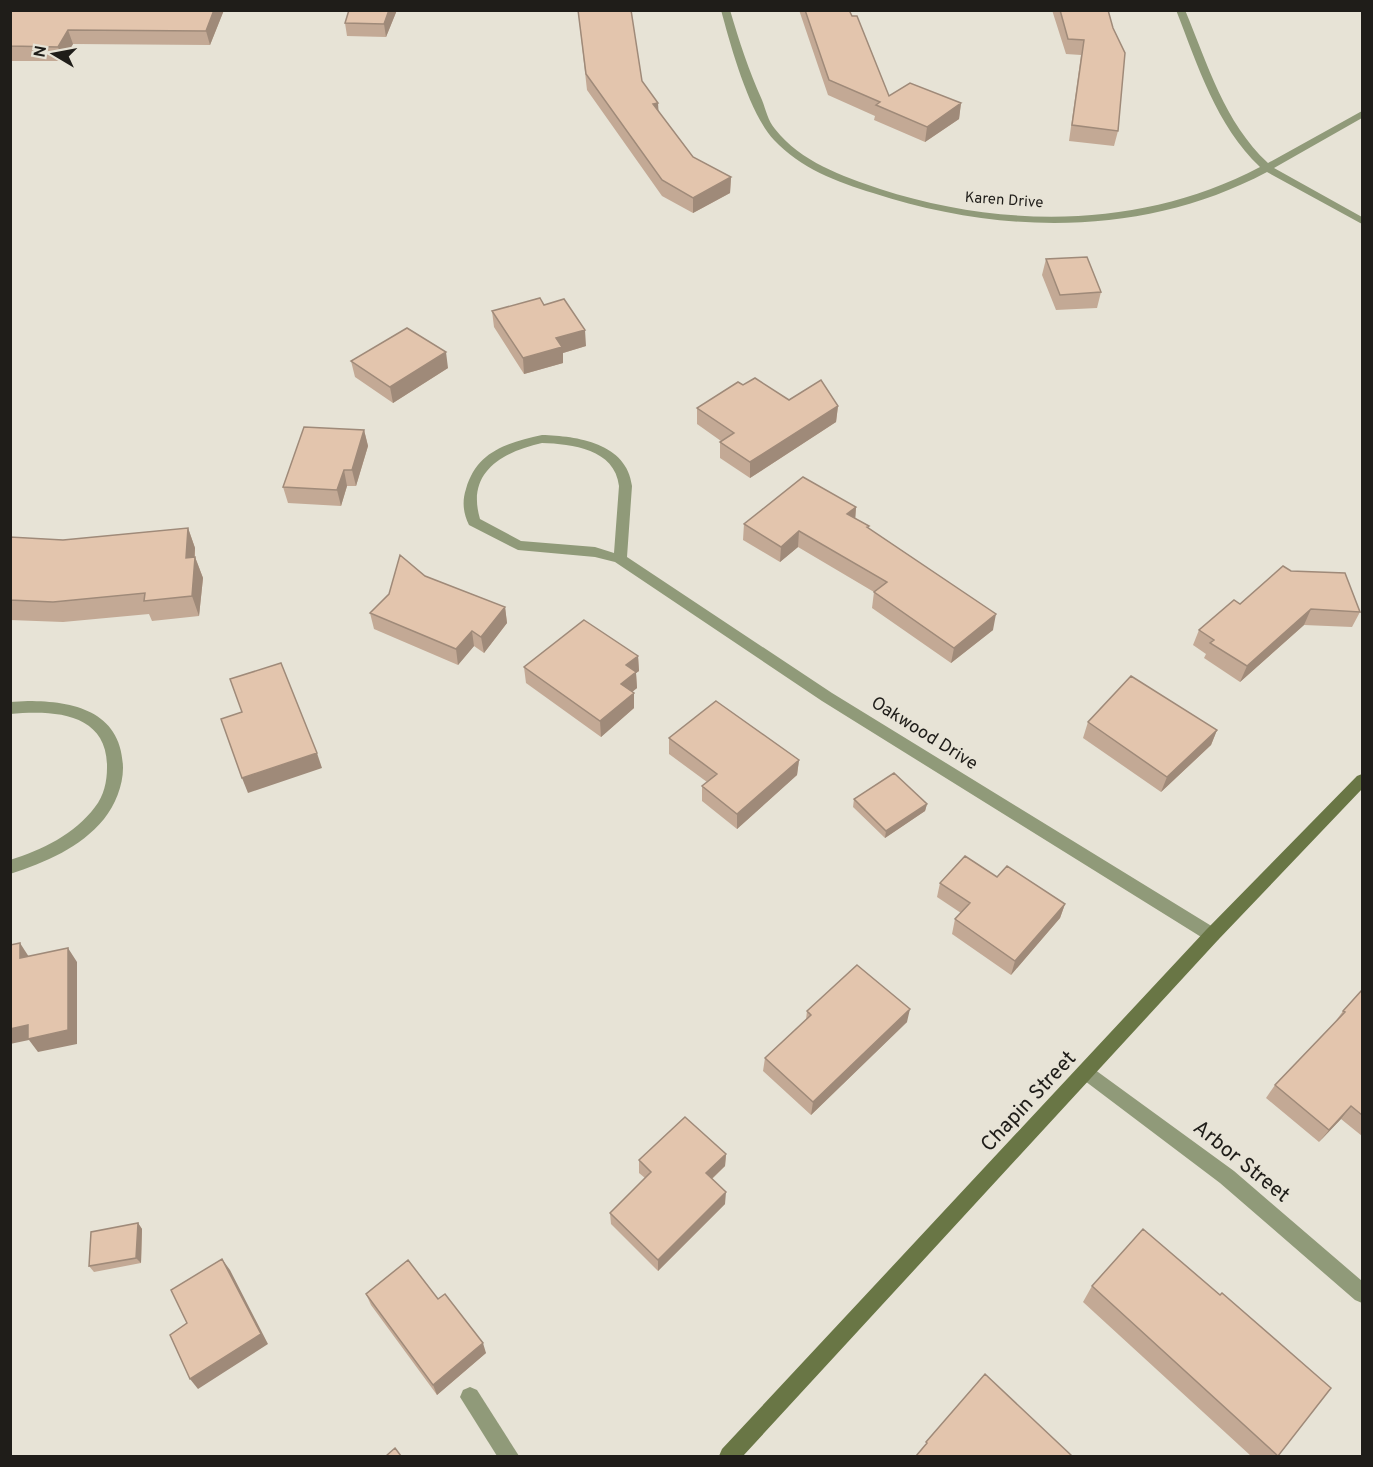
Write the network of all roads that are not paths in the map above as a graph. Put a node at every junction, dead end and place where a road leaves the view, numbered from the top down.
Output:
1 (725, 10) edge
2 (1180, 10) edge
3 (1362, 114) edge
4 (1267, 168) junction
5 (1362, 221) edge
6 (620, 559) junction
7 (10, 708) edge
8 (1362, 780) edge
9 (10, 867) edge
10 (1212, 935) junction
11 (1088, 1072) junction
12 (1362, 1293) edge
13 (470, 1397) dead end
14 (509, 1456) edge
15 (729, 1456) edge

1 - 4 street, Karen Drive
2 - 4 street
3 - 4 street, Karen Drive
4 - 5 street
6 - 6 street, Oakwood Drive
6 - 10 street, Oakwood Drive
7 - 9 street
8 - 10 main road, Chapin Street
10 - 11 main road, Chapin Street
11 - 12 street, Arbor Street
11 - 15 main road, Chapin Street
13 - 14 street

